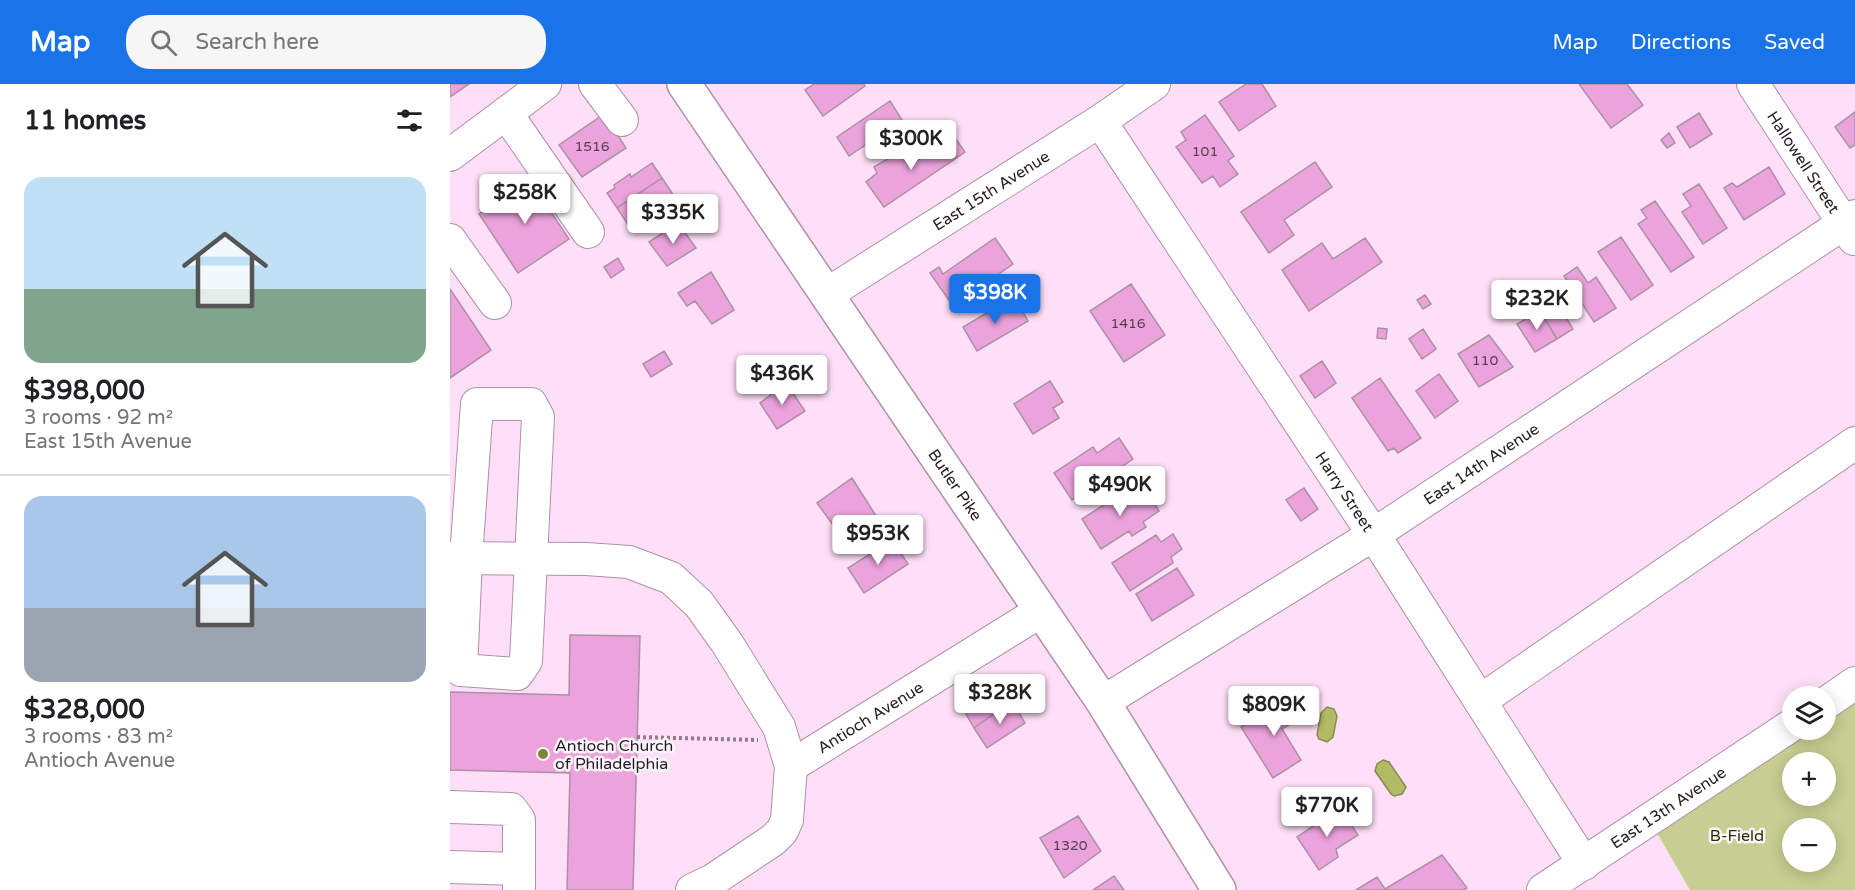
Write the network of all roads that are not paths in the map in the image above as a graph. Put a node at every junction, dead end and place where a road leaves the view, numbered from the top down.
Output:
1 (545, 84) edge
2 (596, 84) edge
3 (684, 84) edge
4 (1154, 84) edge
5 (1753, 84) edge
6 (506, 113) junction
7 (622, 120) dead end
8 (1100, 122) junction
9 (450, 155) edge
10 (1851, 227) edge
11 (588, 232) dead end
12 (450, 240) edge
13 (826, 294) junction
14 (495, 303) dead end
15 (1855, 444) edge
16 (1373, 535) junction
17 (458, 558) edge
18 (532, 559) junction
19 (1041, 611) junction
20 (1855, 683) edge
21 (1836, 696) edge
22 (1480, 701) junction
23 (1103, 702) junction
24 (1782, 732) edge
25 (790, 766) junction
26 (450, 807) edge
27 (1584, 864) junction
28 (450, 867) edge
29 (519, 880) edge
30 (692, 890) edge
31 (1219, 890) edge
32 (1543, 890) edge

1 - 6 street
2 - 7 street
3 - 13 main road, Butler Pike
4 - 8 street, East 15th Avenue
5 - 10 street, Hallowell Street
6 - 9 street
6 - 11 street
8 - 13 street, East 15th Avenue
8 - 16 street, Harry Street
10 - 16 street, East 14th Avenue
12 - 14 street
13 - 19 main road, Butler Pike
15 - 22 street
16 - 22 street, Harry Street
16 - 23 street, East 14th Avenue
17 - 18 street
17 - 18 street
17 - 18 street
18 - 25 street
19 - 23 main road, Butler Pike
19 - 25 street, Antioch Avenue
20 - 21 street
22 - 27 street, Harry Street
23 - 31 main road, Butler Pike
24 - 27 street, East 13th Avenue
25 - 30 street
26 - 29 street
27 - 32 street, East 13th Avenue
28 - 29 street

